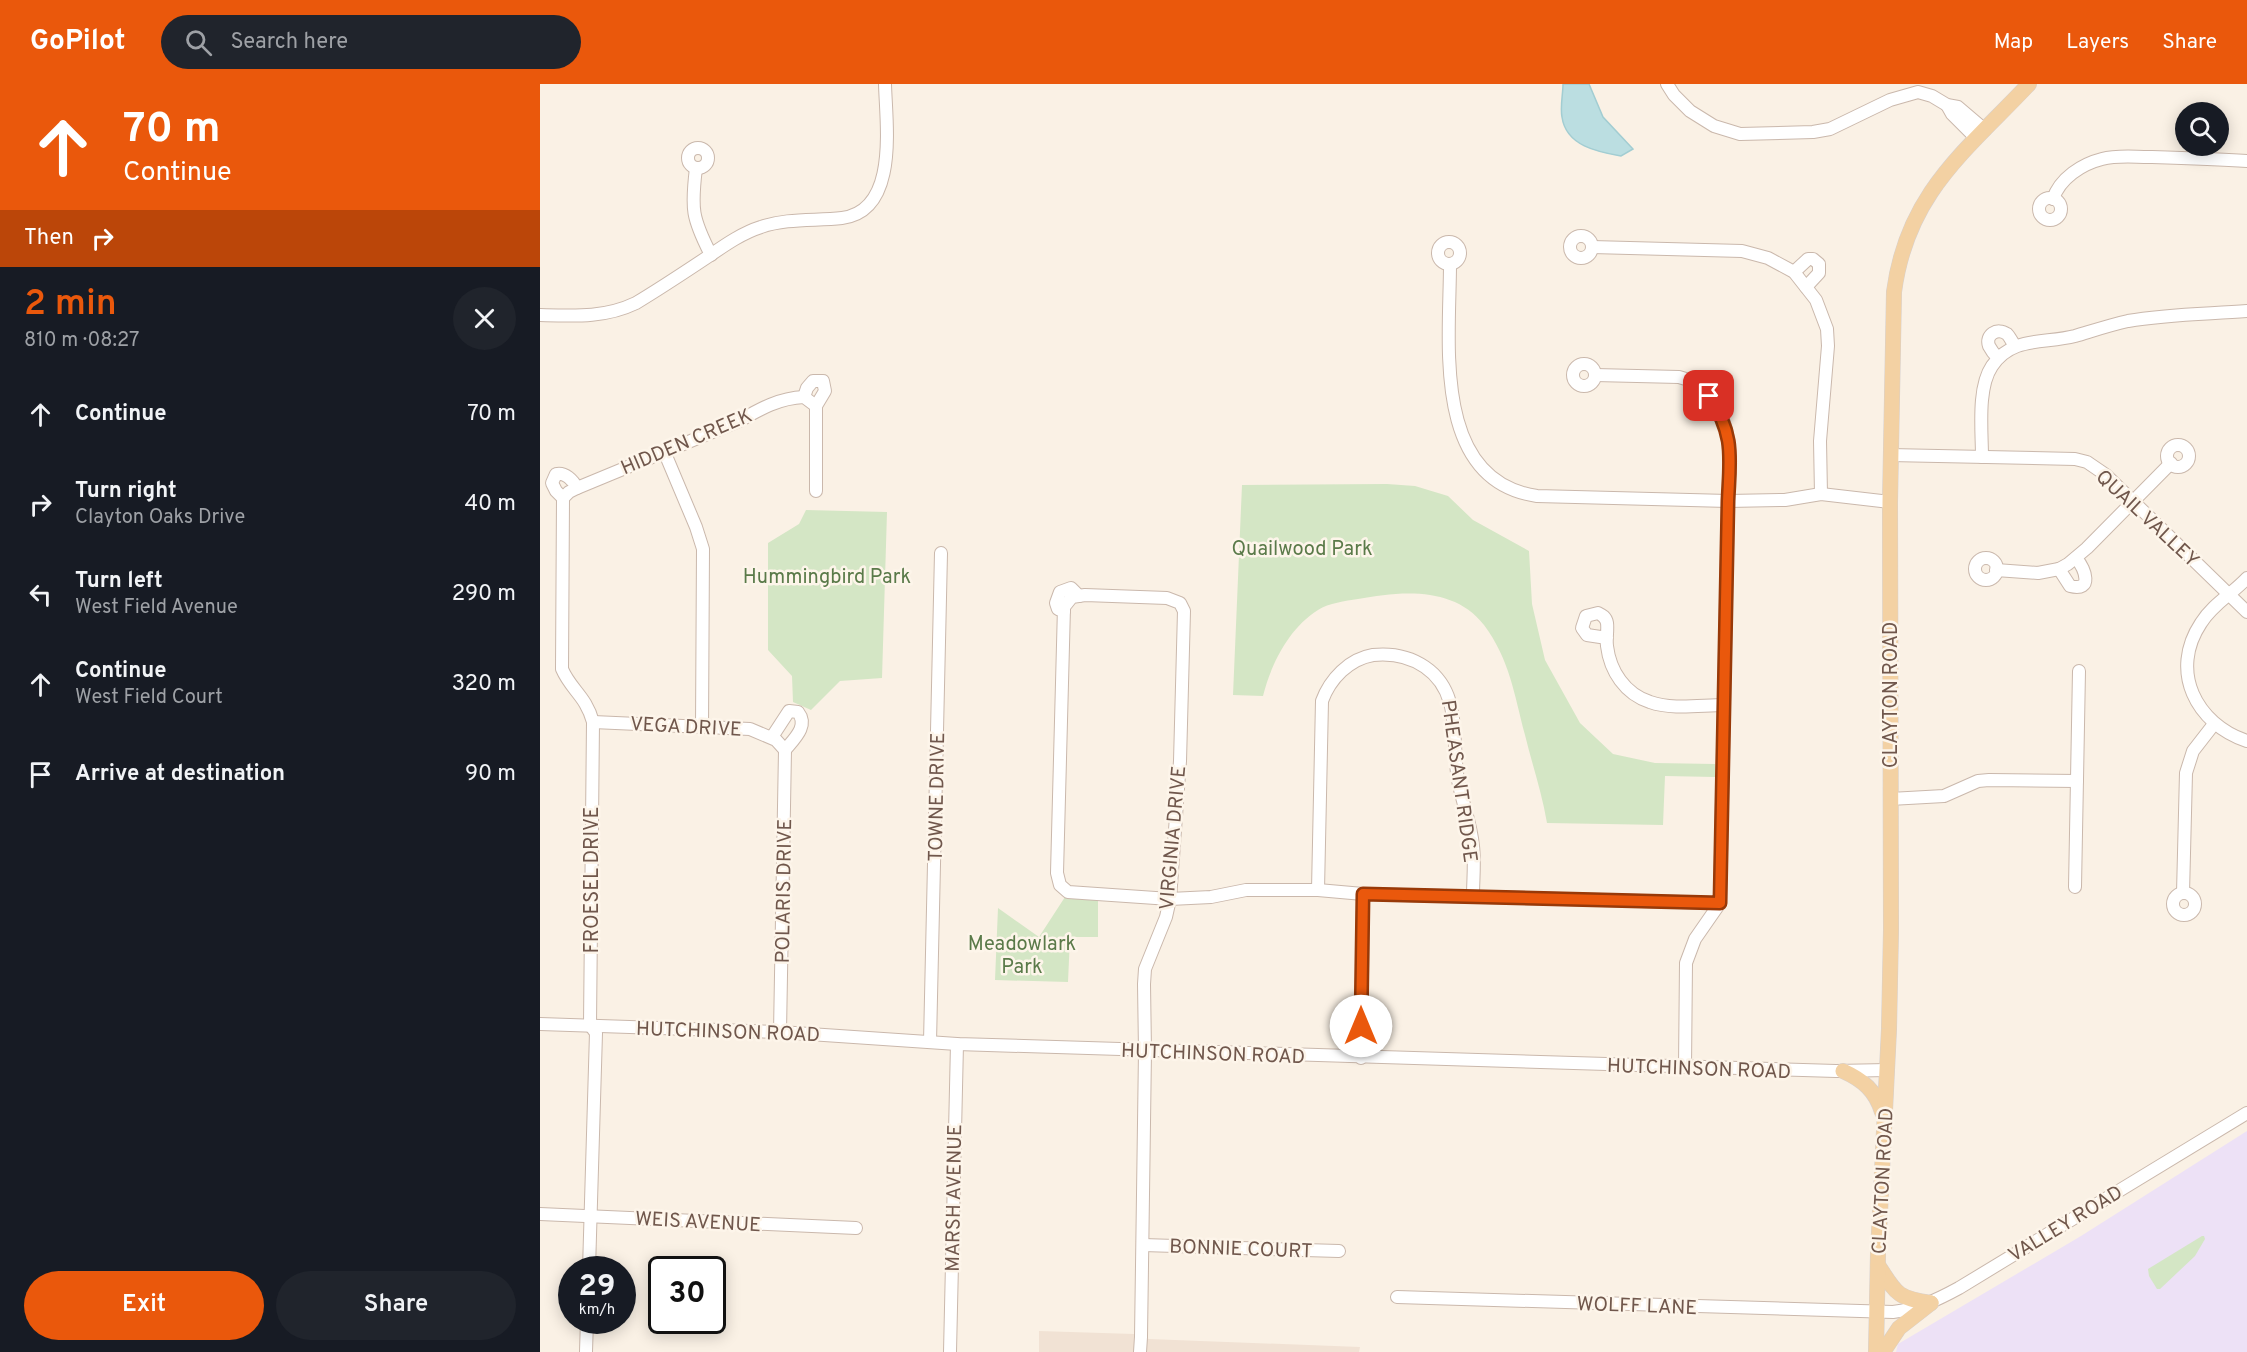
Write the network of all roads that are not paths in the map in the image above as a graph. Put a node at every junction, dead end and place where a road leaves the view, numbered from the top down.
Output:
1 (885, 84) edge
2 (1667, 84) edge
3 (2029, 84) edge
4 (1918, 88) edge
5 (1980, 134) junction
6 (2247, 160) edge
7 (696, 168) dead end
8 (2053, 199) dead end
9 (1592, 247) dead end
10 (711, 255) junction
11 (1450, 264) dead end
12 (1794, 272) junction
13 (1806, 287) junction
14 (2247, 311) edge
15 (540, 315) edge
16 (2014, 346) junction
17 (1998, 358) junction
18 (1595, 375) dead end
19 (664, 451) junction
20 (1890, 455) junction
21 (1982, 457) junction
22 (2171, 463) dead end
23 (577, 488) junction
24 (816, 491) dead end
25 (1821, 494) junction
26 (563, 498) junction
27 (1728, 501) junction
28 (2133, 501) junction
29 (1890, 502) junction
30 (941, 553) dead end
31 (2076, 558) junction
32 (2059, 568) junction
33 (1996, 570) dead end
34 (2247, 578) edge
35 (2227, 594) junction
36 (2247, 612) edge
37 (1607, 638) junction
38 (2079, 671) dead end
39 (1724, 705) junction
40 (593, 722) junction
41 (2214, 724) junction
42 (702, 726) junction
43 (774, 738) junction
44 (2247, 741) edge
45 (785, 750) junction
46 (2077, 781) junction
47 (1890, 799) junction
48 (2075, 887) dead end
49 (1318, 890) junction
50 (2183, 893) dead end
51 (1363, 894) junction
52 (1473, 896) junction
53 (1170, 899) junction
54 (1720, 903) junction
55 (540, 1024) edge
56 (590, 1026) junction
57 (780, 1032) junction
58 (930, 1042) junction
59 (957, 1044) junction
60 (1146, 1051) junction
61 (1361, 1058) junction
62 (1685, 1067) junction
63 (1887, 1070) junction
64 (1843, 1071) junction
65 (2247, 1113) edge
66 (1885, 1120) junction
67 (540, 1214) edge
68 (591, 1216) junction
69 (856, 1228) dead end
70 (1143, 1245) junction
71 (1339, 1251) dead end
72 (589, 1256) edge
73 (1878, 1265) junction
74 (1397, 1297) dead end
75 (1931, 1304) junction
76 (1877, 1311) junction
77 (587, 1334) edge
78 (586, 1352) edge
79 (950, 1352) edge
80 (1140, 1352) edge
81 (1876, 1352) edge
82 (1883, 1352) edge

1 - 10 street
2 - 4 street
3 - 5 main road, CLAYTON ROAD
4 - 5 street
5 - 20 main road, CLAYTON ROAD
6 - 8 street
7 - 10 street
9 - 12 street
10 - 15 street
11 - 27 street
12 - 13 street
12 - 13 street
13 - 25 street
14 - 16 street
16 - 17 street
16 - 17 street
17 - 21 street
18 - 27 street
19 - 23 street, HIDDEN CREEK
19 - 24 street, HIDDEN CREEK
19 - 42 street
20 - 21 street, QUAIL VALLEY
20 - 29 main road, CLAYTON ROAD
21 - 28 street, QUAIL VALLEY
22 - 28 street
23 - 26 street, HIDDEN CREEK
23 - 26 street, FROESEL DRIVE
25 - 27 street
25 - 29 street
26 - 40 street, FROESEL DRIVE
27 - 39 street
28 - 31 street
28 - 35 street, QUAIL VALLEY
29 - 47 main road, CLAYTON ROAD
30 - 58 street, TOWNE DRIVE
31 - 32 street
31 - 32 street
32 - 33 street
34 - 35 street
35 - 36 street, QUAIL VALLEY
35 - 41 street
37 - 37 street
37 - 39 street
38 - 46 street
39 - 54 street
40 - 42 street, VEGA DRIVE
40 - 56 street, FROESEL DRIVE
41 - 44 street
41 - 50 street
42 - 43 street, VEGA DRIVE
43 - 45 street
43 - 45 street
45 - 57 street, POLARIS DRIVE
46 - 47 street
46 - 48 street
47 - 63 main road, CLAYTON ROAD
49 - 51 street
49 - 52 street, PHEASANT RIDGE
49 - 53 street
51 - 52 street
51 - 61 street
52 - 54 street
53 - 53 street, VIRGINIA DRIVE
53 - 60 street, VIRGINIA DRIVE
54 - 62 street
55 - 56 street, HUTCHINSON ROAD
56 - 57 street, HUTCHINSON ROAD
56 - 68 street, FROESEL DRIVE
57 - 58 street, HUTCHINSON ROAD
58 - 59 street, HUTCHINSON ROAD
59 - 60 street, HUTCHINSON ROAD
59 - 79 street, MARSH AVENUE
60 - 61 street, HUTCHINSON ROAD
60 - 70 street, VIRGINIA DRIVE
61 - 62 street, HUTCHINSON ROAD
62 - 64 street, HUTCHINSON ROAD
63 - 64 street, HUTCHINSON ROAD
63 - 66 main road, CLAYTON ROAD
64 - 66 main road
65 - 75 street, VALLEY ROAD
66 - 73 main road, CLAYTON ROAD
67 - 68 street, WEIS AVENUE
68 - 69 street, WEIS AVENUE
68 - 72 street, FROESEL DRIVE
70 - 71 street, BONNIE COURT
70 - 80 street, VIRGINIA DRIVE
73 - 75 main road
73 - 76 main road, CLAYTON ROAD
74 - 76 street, WOLFF LANE
75 - 76 street, VALLEY ROAD
75 - 82 main road
76 - 81 main road, CLAYTON ROAD
77 - 78 street

